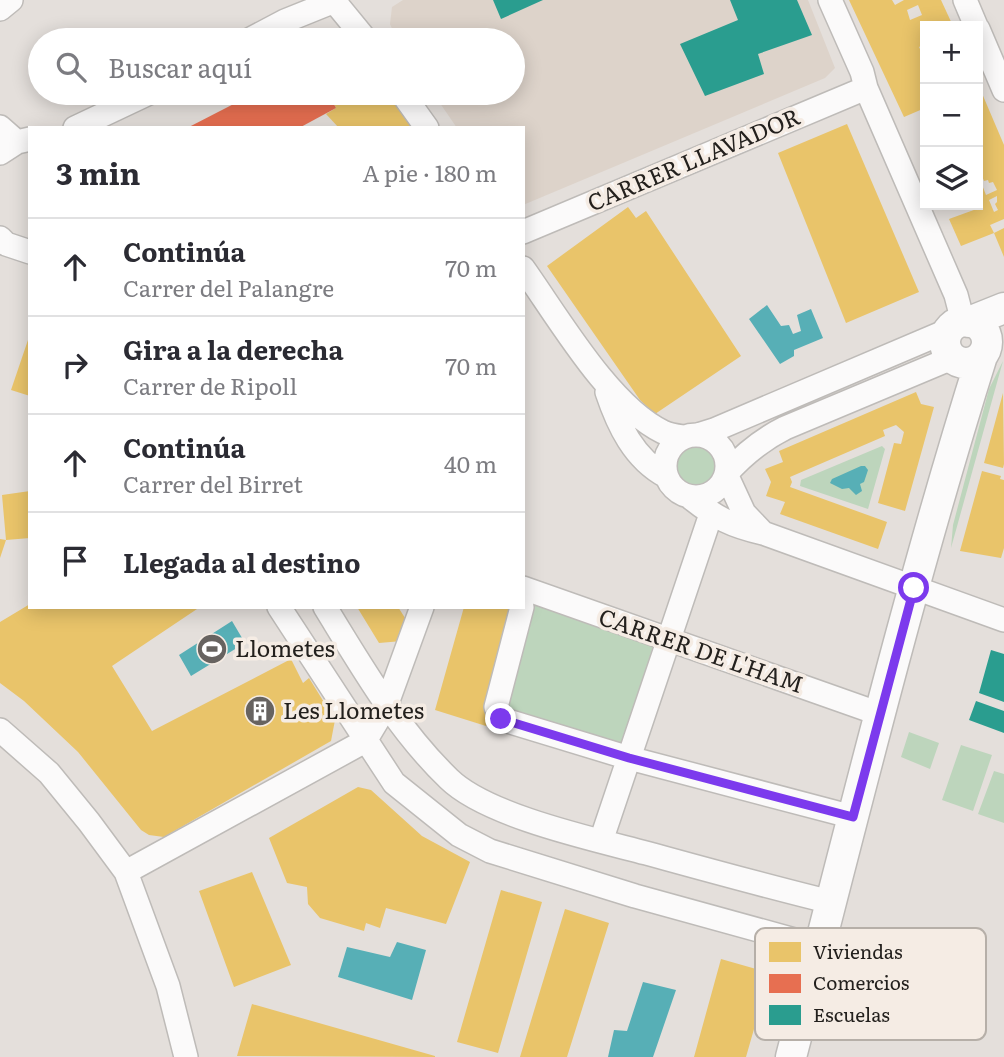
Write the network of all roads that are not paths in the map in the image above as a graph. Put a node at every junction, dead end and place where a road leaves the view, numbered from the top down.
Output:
1 (11, 0) edge
2 (335, 0) edge
3 (830, 0) edge
4 (965, 0) edge
5 (0, 9) edge
6 (974, 21) edge
7 (272, 28) edge
8 (357, 28) edge
9 (983, 42) edge
10 (866, 88) junction
11 (1004, 90) edge
12 (123, 105) edge
13 (132, 105) edge
14 (411, 105) edge
15 (79, 126) edge
16 (112, 126) edge
17 (426, 126) edge
18 (525, 231) edge
19 (0, 238) edge
20 (27, 252) edge
21 (0, 263) edge
22 (525, 271) edge
23 (1004, 308) edge
24 (972, 337) edge
25 (602, 380) junction
26 (691, 436) junction
27 (726, 474) junction
28 (666, 476) junction
29 (691, 498) junction
30 (711, 514) junction
31 (763, 533) junction
32 (914, 588) junction
33 (525, 597) edge
34 (280, 609) edge
35 (326, 609) edge
36 (421, 609) edge
37 (521, 609) edge
38 (1004, 620) edge
39 (668, 639) junction
40 (386, 706) junction
41 (880, 714) junction
42 (0, 730) edge
43 (365, 741) junction
44 (629, 758) junction
45 (853, 817) junction
46 (601, 841) junction
47 (125, 872) junction
48 (831, 902) junction
49 (825, 928) edge
50 (755, 929) edge
51 (795, 1040) edge
52 (186, 1057) edge
53 (791, 1057) edge

1 - 5 street
2 - 7 street
2 - 8 street
3 - 10 street
4 - 6 street
9 - 11 street
10 - 18 street, CARRER LLAVADOR
10 - 24 street
12 - 15 street
13 - 16 street
14 - 17 street
19 - 20 street
20 - 21 street
22 - 25 street
23 - 24 street
24 - 26 street
24 - 27 street
24 - 32 street
25 - 26 street
25 - 28 street
26 - 27 street
26 - 28 street
27 - 29 street
27 - 31 street
28 - 29 street
29 - 30 street
30 - 31 street
30 - 39 street
31 - 32 street
32 - 38 street
32 - 41 street
33 - 39 street, CARRER DE L'HAM
34 - 43 street
35 - 40 street
36 - 40 street
37 - 44 street
39 - 41 street, CARRER DE L'HAM
39 - 44 street
40 - 43 street
40 - 46 street
41 - 45 street
42 - 47 street
43 - 47 street
43 - 50 street
44 - 45 street
44 - 46 street
45 - 48 street
46 - 48 street
47 - 52 street
48 - 49 street
51 - 53 street

